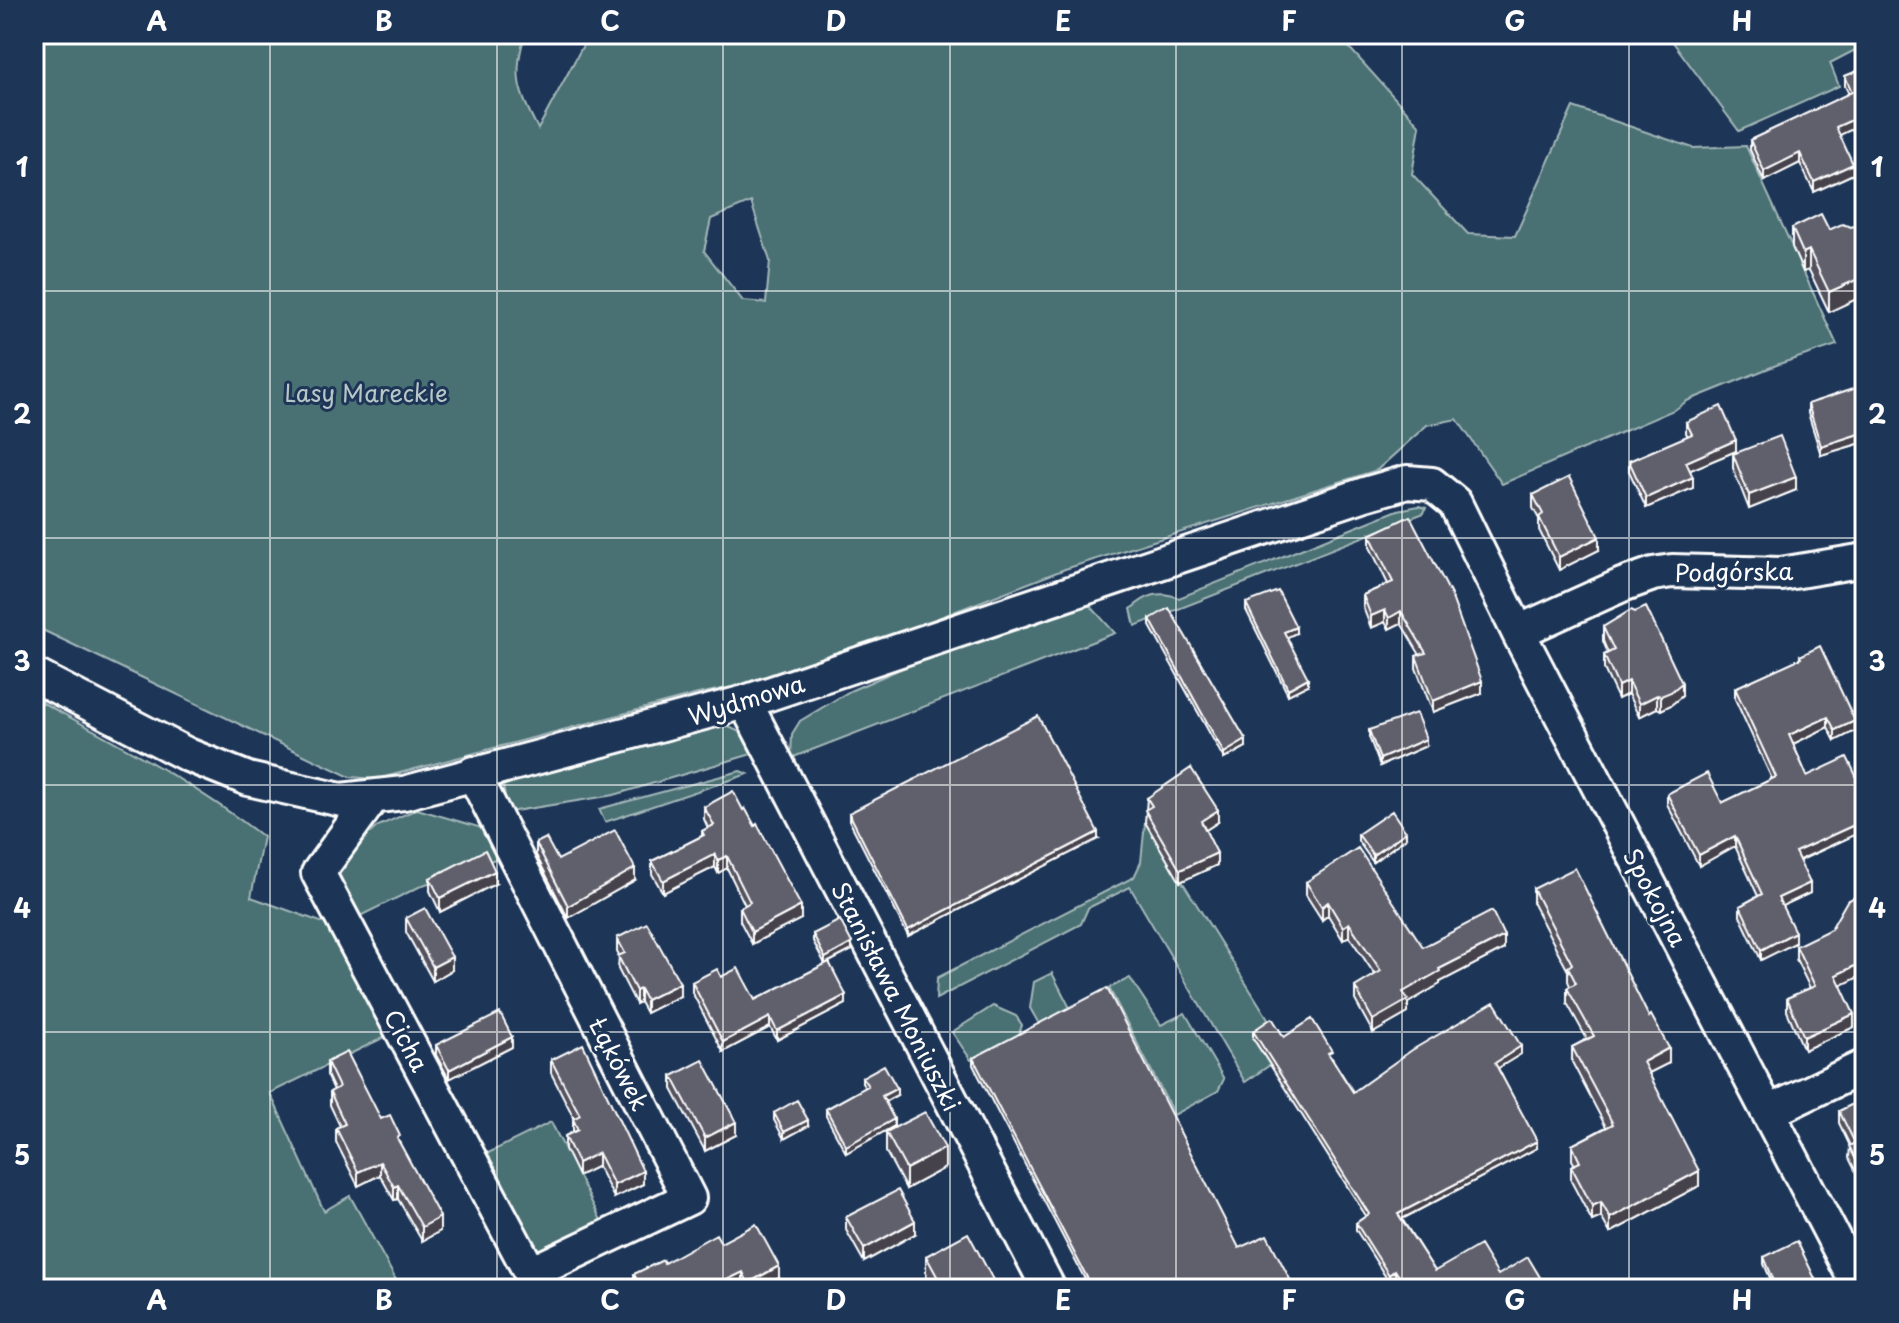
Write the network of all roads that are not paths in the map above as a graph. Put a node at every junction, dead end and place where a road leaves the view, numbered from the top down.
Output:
1 (1455, 503) joint
2 (1865, 560) edge
3 (1518, 632) junction
4 (34, 675) edge
5 (745, 702) junction
6 (473, 773) junction
7 (372, 798) junction
8 (1865, 1066) edge
9 (1769, 1112) junction
10 (535, 1281) edge
11 (1049, 1289) edge
12 (1860, 1289) edge

1 - 3 street, Spokojna
1 - 5 street, Wydmowa
2 - 3 street, Podgórska
3 - 9 street, Spokojna
4 - 7 street, Wydmowa
5 - 6 street, Wydmowa
5 - 11 street, Stanisława Moniuszki
6 - 7 street, Wydmowa
6 - 10 street, Łąkówek
7 - 10 street, Cicha
8 - 9 street
9 - 12 street, Spokojna

